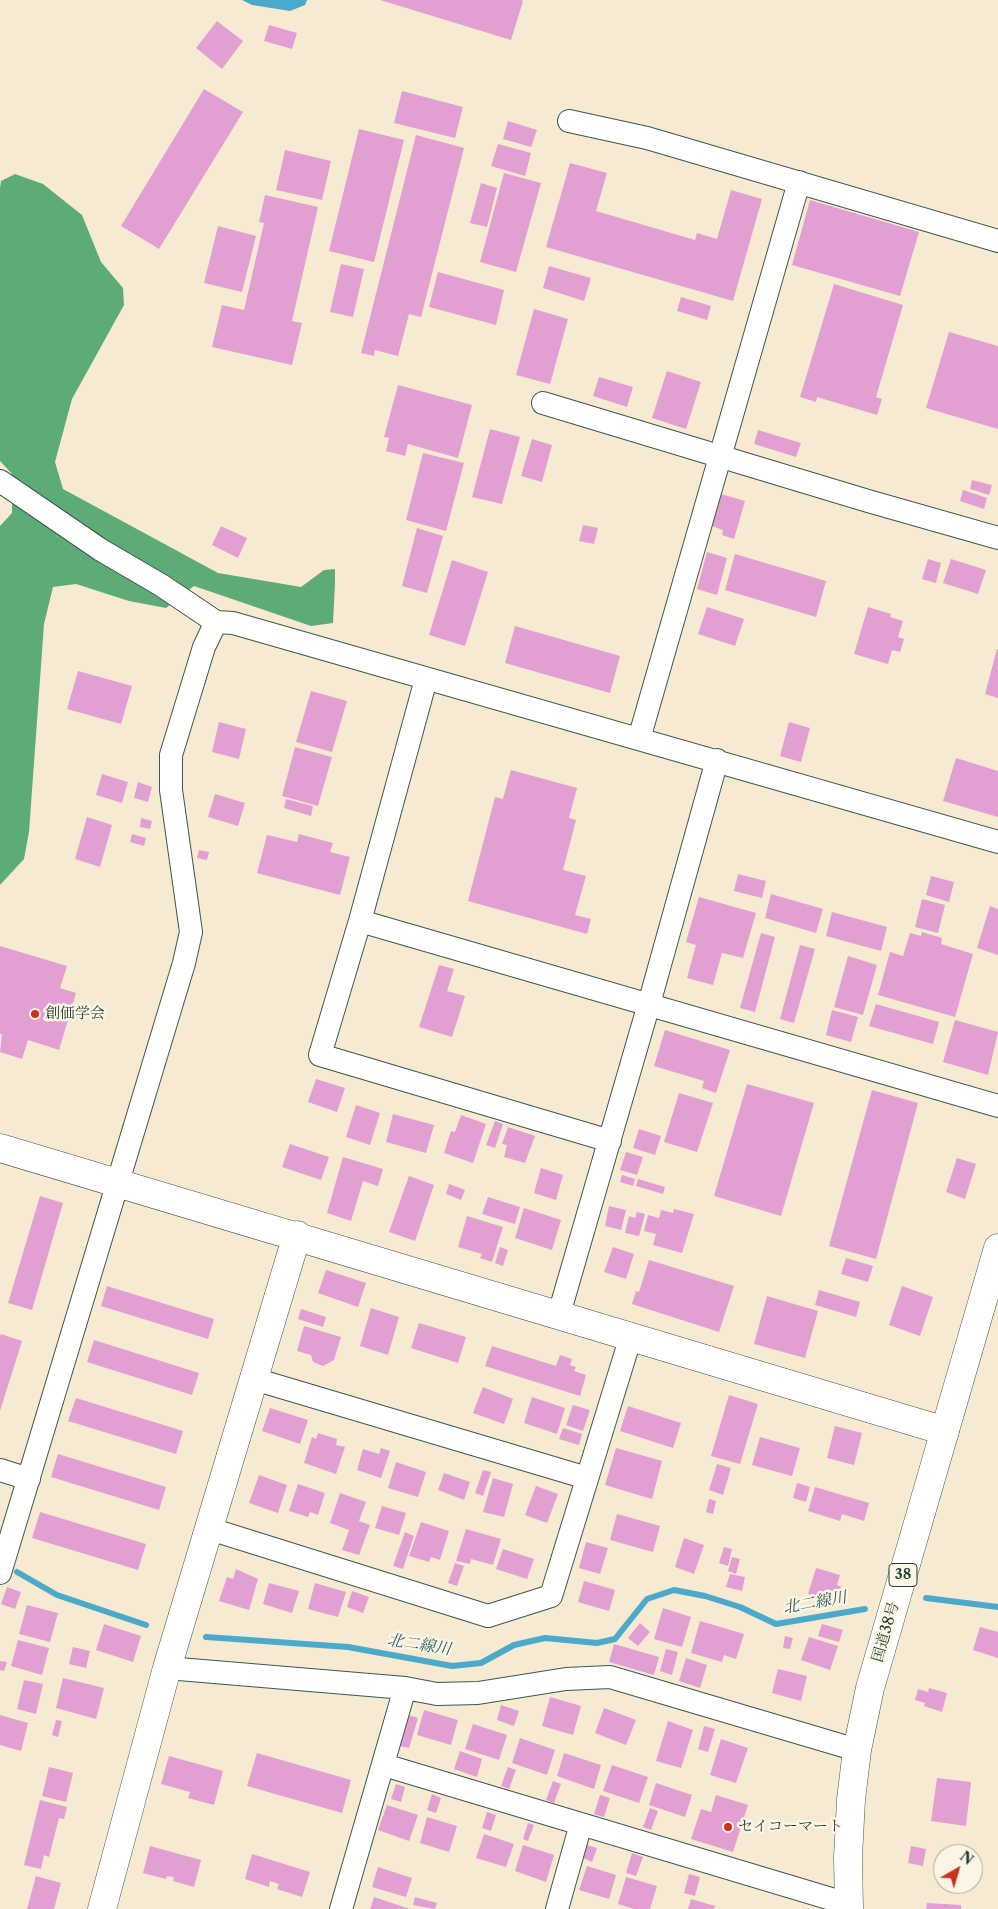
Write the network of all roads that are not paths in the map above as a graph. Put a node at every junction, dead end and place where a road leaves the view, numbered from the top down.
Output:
1 (569, 121) dead end
2 (800, 182) junction
3 (998, 241) edge
4 (543, 403) dead end
5 (720, 456) junction
6 (0, 481) edge
7 (998, 538) edge
8 (216, 622) junction
9 (426, 679) junction
10 (639, 738) junction
11 (717, 760) junction
12 (998, 842) edge
13 (360, 921) junction
14 (649, 1004) junction
15 (998, 1106) edge
16 (610, 1141) junction
17 (0, 1148) edge
18 (120, 1183) junction
19 (297, 1235) junction
20 (998, 1248) edge
21 (559, 1314) junction
22 (631, 1336) junction
23 (254, 1379) junction
24 (945, 1431) junction
25 (0, 1470) edge
26 (29, 1478) junction
27 (587, 1478) junction
28 (210, 1529) junction
29 (0, 1573) edge
30 (167, 1668) junction
31 (405, 1688) junction
32 (857, 1750) junction
33 (384, 1764) junction
34 (581, 1824) junction
35 (798, 1900) edge
36 (849, 1907) edge
37 (102, 1909) edge
38 (341, 1909) edge
39 (557, 1909) edge

1 - 2 street
2 - 3 street
2 - 5 street
4 - 5 street
5 - 7 street
5 - 10 street
6 - 8 street
8 - 9 street
8 - 18 street
9 - 10 street
9 - 13 street
10 - 11 street
11 - 12 street
11 - 14 street
13 - 14 street
13 - 16 street
14 - 15 street
14 - 16 street
16 - 21 street
17 - 18 main road
18 - 19 main road
18 - 26 street
19 - 21 main road
19 - 23 main road
20 - 24 main road, 国道38号 / 38
21 - 22 main road
22 - 24 main road
22 - 27 street
23 - 27 street
23 - 28 main road
24 - 32 main road, 国道38号 / 38
25 - 26 street
26 - 29 street
27 - 28 street
28 - 30 main road
30 - 31 street
30 - 37 main road
31 - 32 street
31 - 33 street
32 - 36 main road, 国道38号 / 38
33 - 34 street
33 - 38 street
34 - 35 street
34 - 39 street
35 - 36 street

